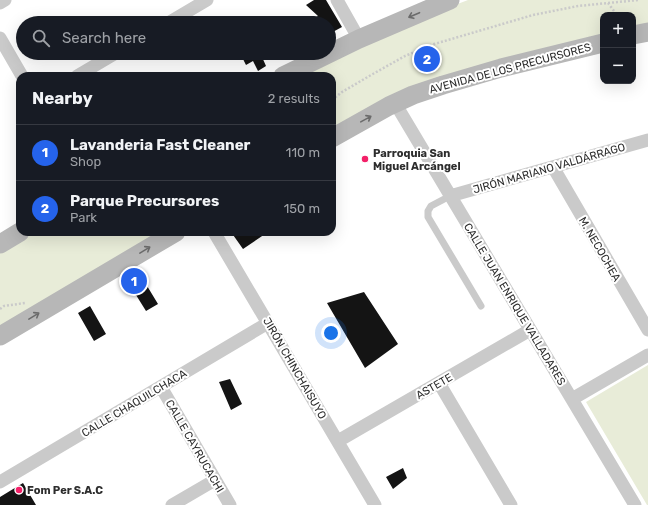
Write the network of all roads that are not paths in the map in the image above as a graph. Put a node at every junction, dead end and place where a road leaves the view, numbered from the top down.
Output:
1 (5, 0) edge
2 (207, 0) edge
3 (337, 0) edge
4 (450, 0) edge
5 (0, 3) edge
6 (180, 16) edge
7 (648, 32) edge
8 (636, 34) edge
9 (0, 38) edge
10 (359, 39) junction
11 (600, 44) edge
12 (336, 50) edge
13 (104, 60) edge
14 (316, 60) edge
15 (20, 72) edge
16 (84, 72) edge
17 (291, 72) edge
18 (395, 103) junction
19 (336, 136) edge
20 (648, 140) edge
21 (553, 167) junction
22 (450, 196) junction
23 (169, 236) edge
24 (216, 236) edge
25 (481, 306) dead end
26 (268, 323) junction
27 (530, 330) junction
28 (648, 330) edge
29 (0, 336) edge
30 (648, 355) edge
31 (439, 383) junction
32 (161, 387) junction
33 (572, 399) junction
34 (338, 441) junction
35 (215, 480) junction
36 (0, 482) edge
37 (172, 505) edge
38 (230, 505) edge
39 (375, 505) edge
40 (511, 505) edge
41 (635, 505) edge

1 - 5 street
2 - 6 street
3 - 10 street
4 -> 10 main road
7 - 8 main road
9 - 15 street
10 - 12 main road
11 - 18 main road, AVENIDA DE LOS PRECURSORES
13 - 16 street
14 - 17 main road
19 -> 18 main road, AVENIDA DE LOS PRECURSORES
18 - 22 street, CALLE JUAN ENRIQUE VALLADARES
20 - 21 street, JIRÓN MARIANO VALDÁRRAGO
21 - 22 street, JIRÓN MARIANO VALDÁRRAGO
21 - 28 street, M. NECOCHEA
22 - 25 lane
22 - 27 street, CALLE JUAN ENRIQUE VALLADARES
29 -> 23 main road
24 - 26 street, JIRÓN CHINCHAISUYO
26 - 32 street, CALLE CHAQUILCHACA
26 - 34 street, JIRÓN CHINCHAISUYO
27 - 31 street, ASTETE
27 - 33 street, CALLE JUAN ENRIQUE VALLADARES
30 - 33 street
31 - 34 street, ASTETE
31 - 40 street
32 - 35 street, CALLE CAYRUCACHI
32 - 36 street, CALLE CHAQUILCHACA
33 - 41 street, CALLE JUAN ENRIQUE VALLADARES
34 - 39 street, JIRÓN CHINCHAISUYO
35 - 37 street
35 - 38 street, CALLE CAYRUCACHI

